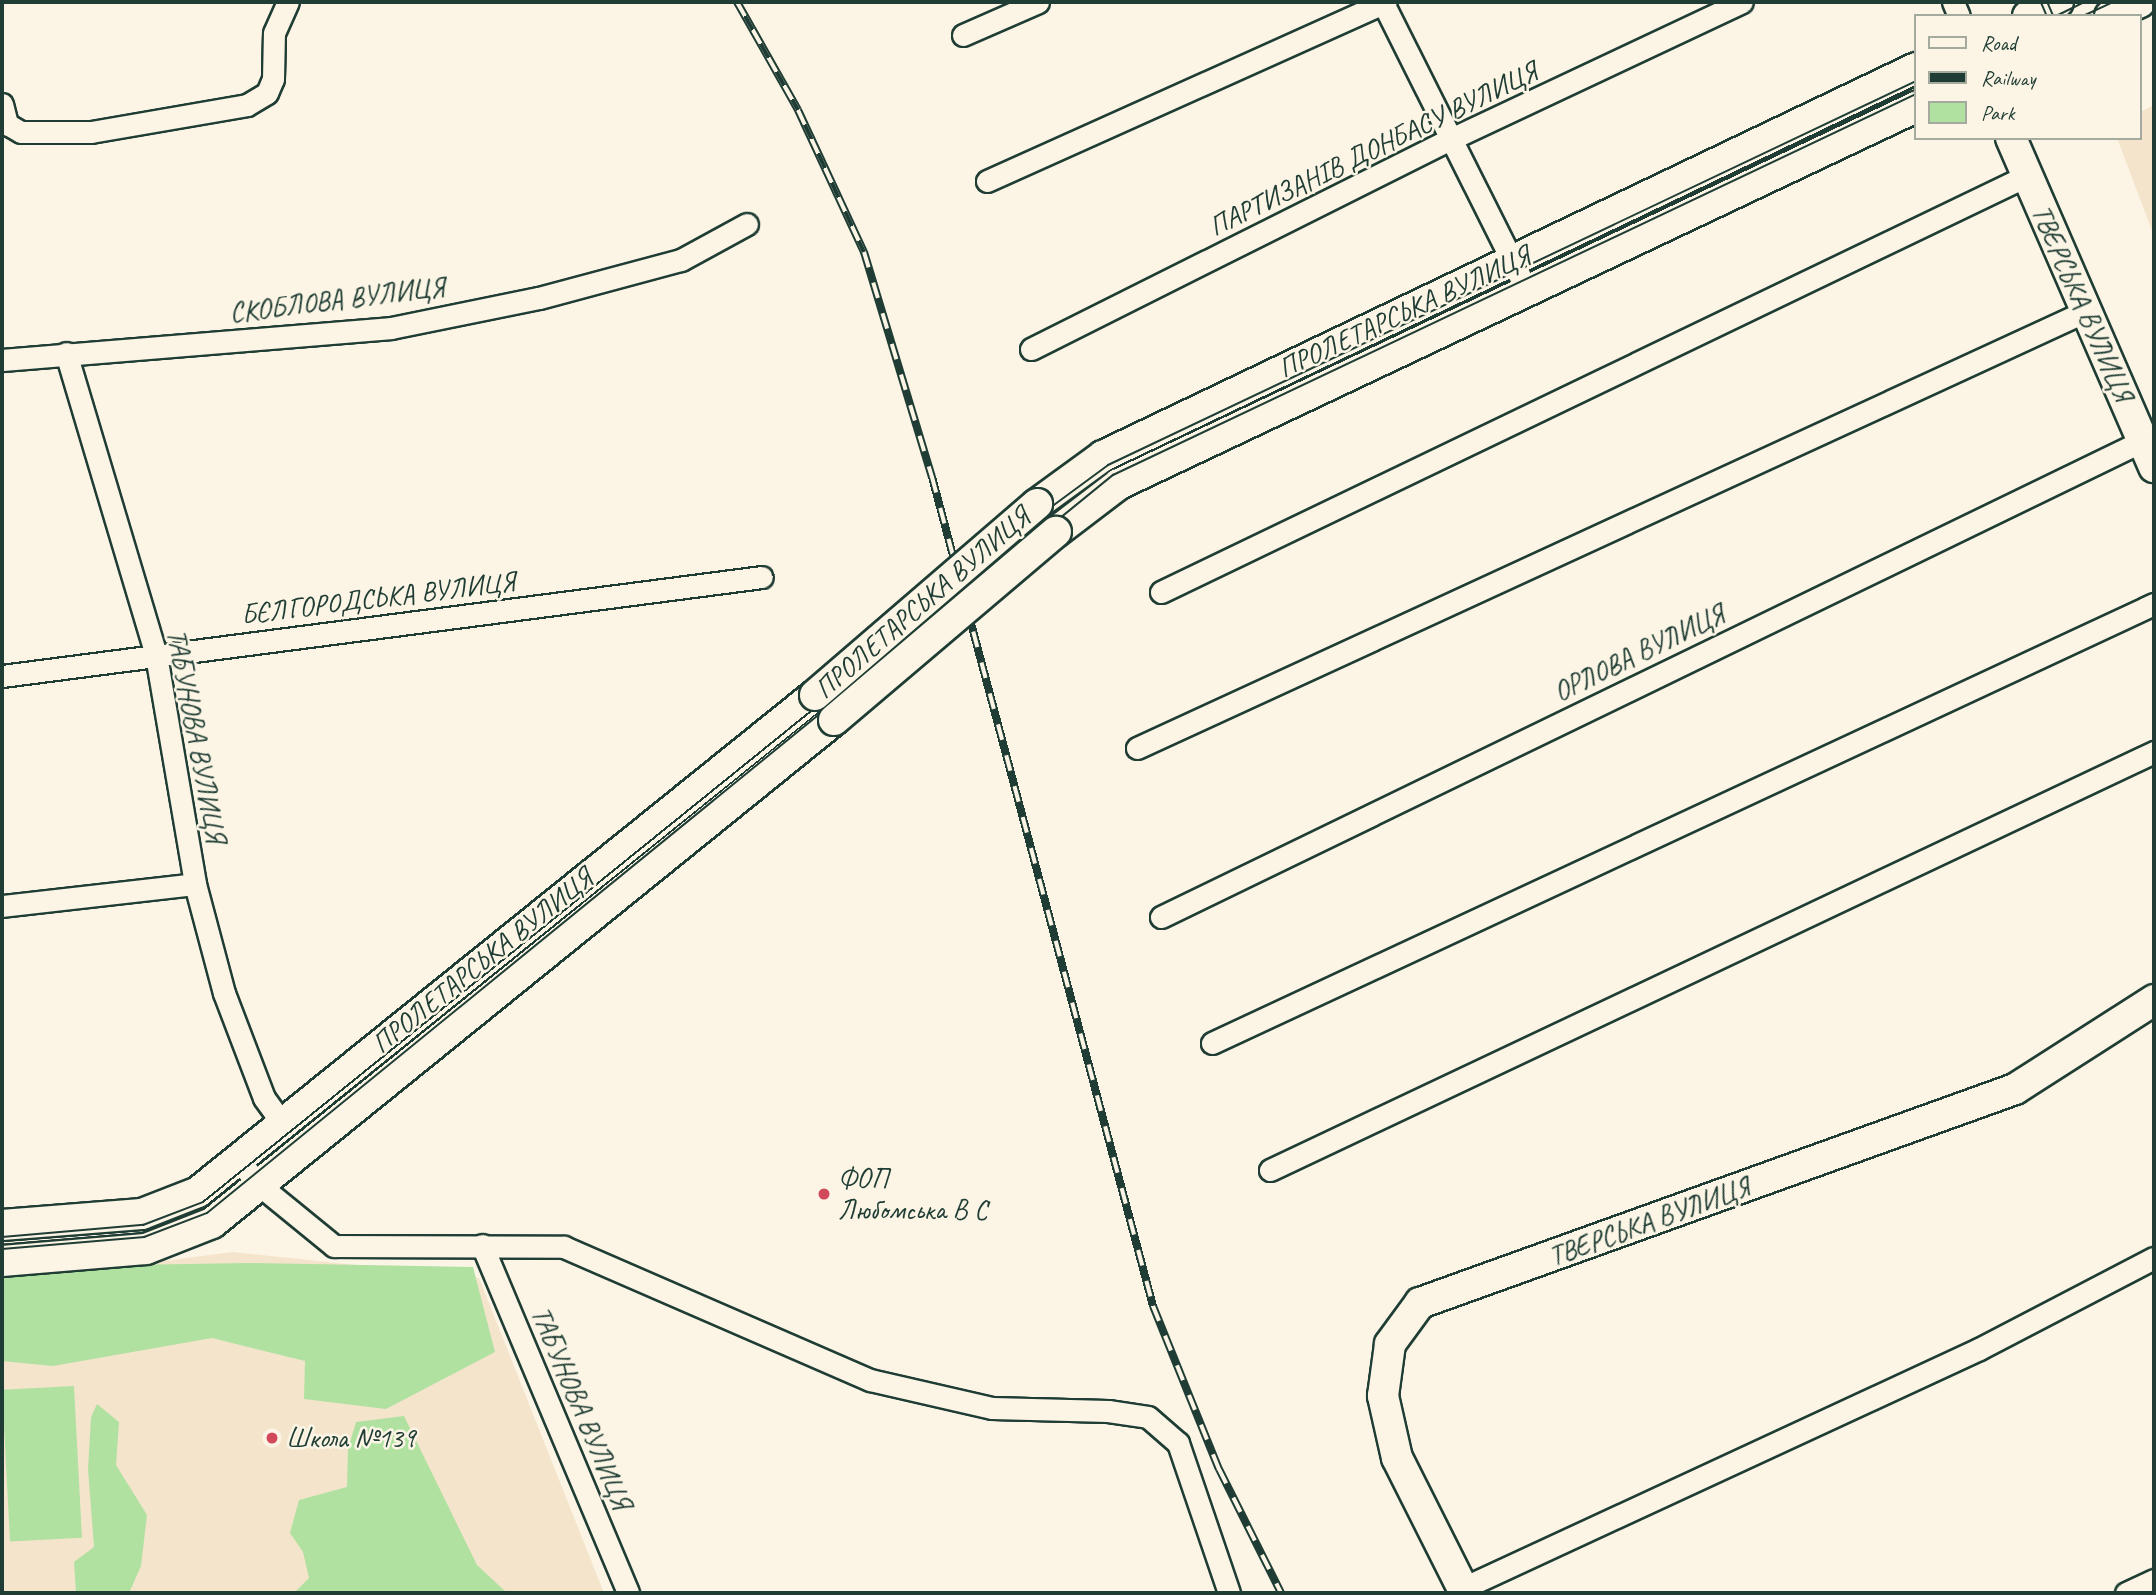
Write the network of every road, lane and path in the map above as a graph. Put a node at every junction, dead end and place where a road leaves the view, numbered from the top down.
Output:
1 (288, 2) edge
2 (1038, 2) edge
3 (1385, 2) edge
4 (1741, 2) edge
5 (2058, 2) edge
6 (2140, 2) edge
7 (2032, 14) edge
8 (2114, 14) edge
9 (964, 35) dead end
10 (1914, 69) edge
11 (2, 104) edge
12 (1914, 108) edge
13 (1454, 138) junction
14 (2012, 140) edge
15 (2026, 176) junction
16 (987, 181) dead end
17 (747, 224) dead end
18 (1511, 261) junction
19 (1527, 291) junction
20 (2084, 312) junction
21 (1031, 349) dead end
22 (66, 354) junction
23 (2, 360) edge
24 (2142, 441) junction
25 (2154, 467) edge
26 (762, 577) dead end
27 (1161, 592) dead end
28 (2154, 604) edge
29 (156, 655) junction
30 (2, 676) edge
31 (1137, 748) dead end
32 (2154, 752) edge
33 (195, 884) junction
34 (2, 906) edge
35 (1161, 917) dead end
36 (2154, 1000) edge
37 (1212, 1043) dead end
38 (282, 1123) junction
39 (239, 1160) junction
40 (1270, 1170) dead end
41 (258, 1184) junction
42 (2, 1225) edge
43 (482, 1245) junction
44 (2154, 1258) edge
45 (2, 1261) edge
46 (2154, 1580) edge
47 (1464, 1591) edge
48 (628, 1593) edge
49 (1229, 1593) edge
50 (2126, 1593) edge

1 - 11 street
2 - 9 street
3 - 13 street
3 - 16 street
4 - 13 street, ПАРТИЗАНІВ ДОНБАСУ ВУЛИЦЯ
5 - 7 main road
6 - 8 main road
10 - 18 main road, ПРОЛЕТАРСЬКА ВУЛИЦЯ
12 - 19 main road, ПРОЛЕТАРСЬКА ВУЛИЦЯ
13 - 18 street
13 - 21 street, ПАРТИЗАНІВ ДОНБАСУ ВУЛИЦЯ
14 - 15 main road, ТВЕРСЬКА ВУЛИЦЯ
15 - 20 main road, ТВЕРСЬКА ВУЛИЦЯ
15 - 27 street
17 - 22 street, СКОБЛОВА ВУЛИЦЯ
18 - 19 street
18 - 38 main road, ПРОЛЕТАРСЬКА ВУЛИЦЯ, bridge
19 - 41 main road, ПРОЛЕТАРСЬКА ВУЛИЦЯ, bridge
20 - 24 main road, ТВЕРСЬКА ВУЛИЦЯ
20 - 31 street
22 - 23 street, СКОБЛОВА ВУЛИЦЯ
22 - 29 street, ТАБУНОВА ВУЛИЦЯ
24 - 25 main road, ТВЕРСЬКА ВУЛИЦЯ
24 - 35 street, ОРЛОВА ВУЛИЦЯ
26 - 29 street, БЄЛГОРОДСЬКА ВУЛИЦЯ
28 - 37 street
29 - 30 street, БЄЛГОРОДСЬКА ВУЛИЦЯ
29 - 33 street, ТАБУНОВА ВУЛИЦЯ
32 - 40 street
33 - 34 street
33 - 38 street, ТАБУНОВА ВУЛИЦЯ
36 - 47 main road, ТВЕРСЬКА ВУЛИЦЯ
38 - 39 main road, ПРОЛЕТАРСЬКА ВУЛИЦЯ
39 - 41 street
39 - 42 main road, ПРОЛЕТАРСЬКА ВУЛИЦЯ
41 - 43 street
41 - 45 main road, ПРОЛЕТАРСЬКА ВУЛИЦЯ
43 - 48 street, ТАБУНОВА ВУЛИЦЯ
43 - 49 street
44 - 47 street, ТВЕРСЬКА ВУЛИЦЯ
46 - 50 street

